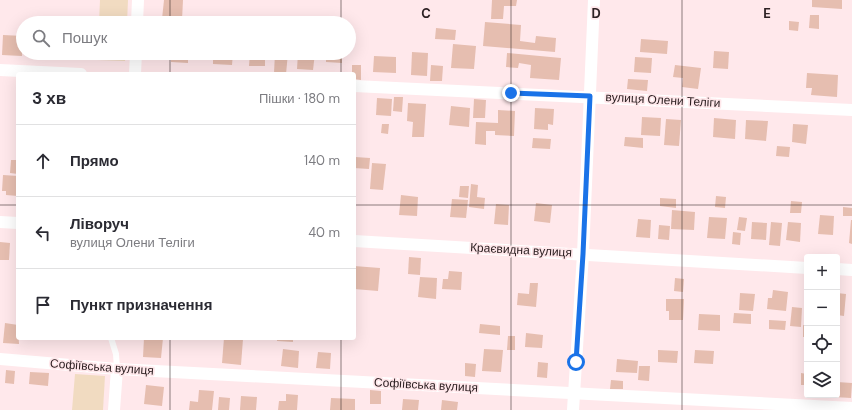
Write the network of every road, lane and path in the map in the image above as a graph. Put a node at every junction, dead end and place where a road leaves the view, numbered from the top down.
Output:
1 (138, 0) edge
2 (594, 0) edge
3 (137, 16) edge
4 (136, 60) edge
5 (0, 70) edge
6 (40, 72) edge
7 (135, 72) edge
8 (356, 86) edge
9 (590, 96) junction
10 (852, 110) edge
11 (0, 222) edge
12 (16, 223) edge
13 (356, 241) edge
14 (583, 254) junction
15 (804, 268) edge
16 (840, 270) edge
17 (852, 270) edge
18 (112, 340) edge
19 (0, 359) edge
20 (117, 369) junction
21 (574, 393) junction
22 (852, 408) edge
23 (114, 410) edge
24 (573, 410) edge

1 - 3 street
2 - 9 street
4 - 7 street
5 - 6 street
8 - 9 street, вулиця Олени Теліги
9 - 10 street, вулиця Олени Теліги
9 - 14 street
11 - 12 street
13 - 14 street, Краєвидна вулиця
14 - 15 street, Краєвидна вулиця
14 - 21 street
16 - 17 street
18 - 20 lane
19 - 20 street, Софіївська вулиця
20 - 21 street, Софіївська вулиця
20 - 23 street
21 - 22 street, Софіївська вулиця
21 - 24 street

